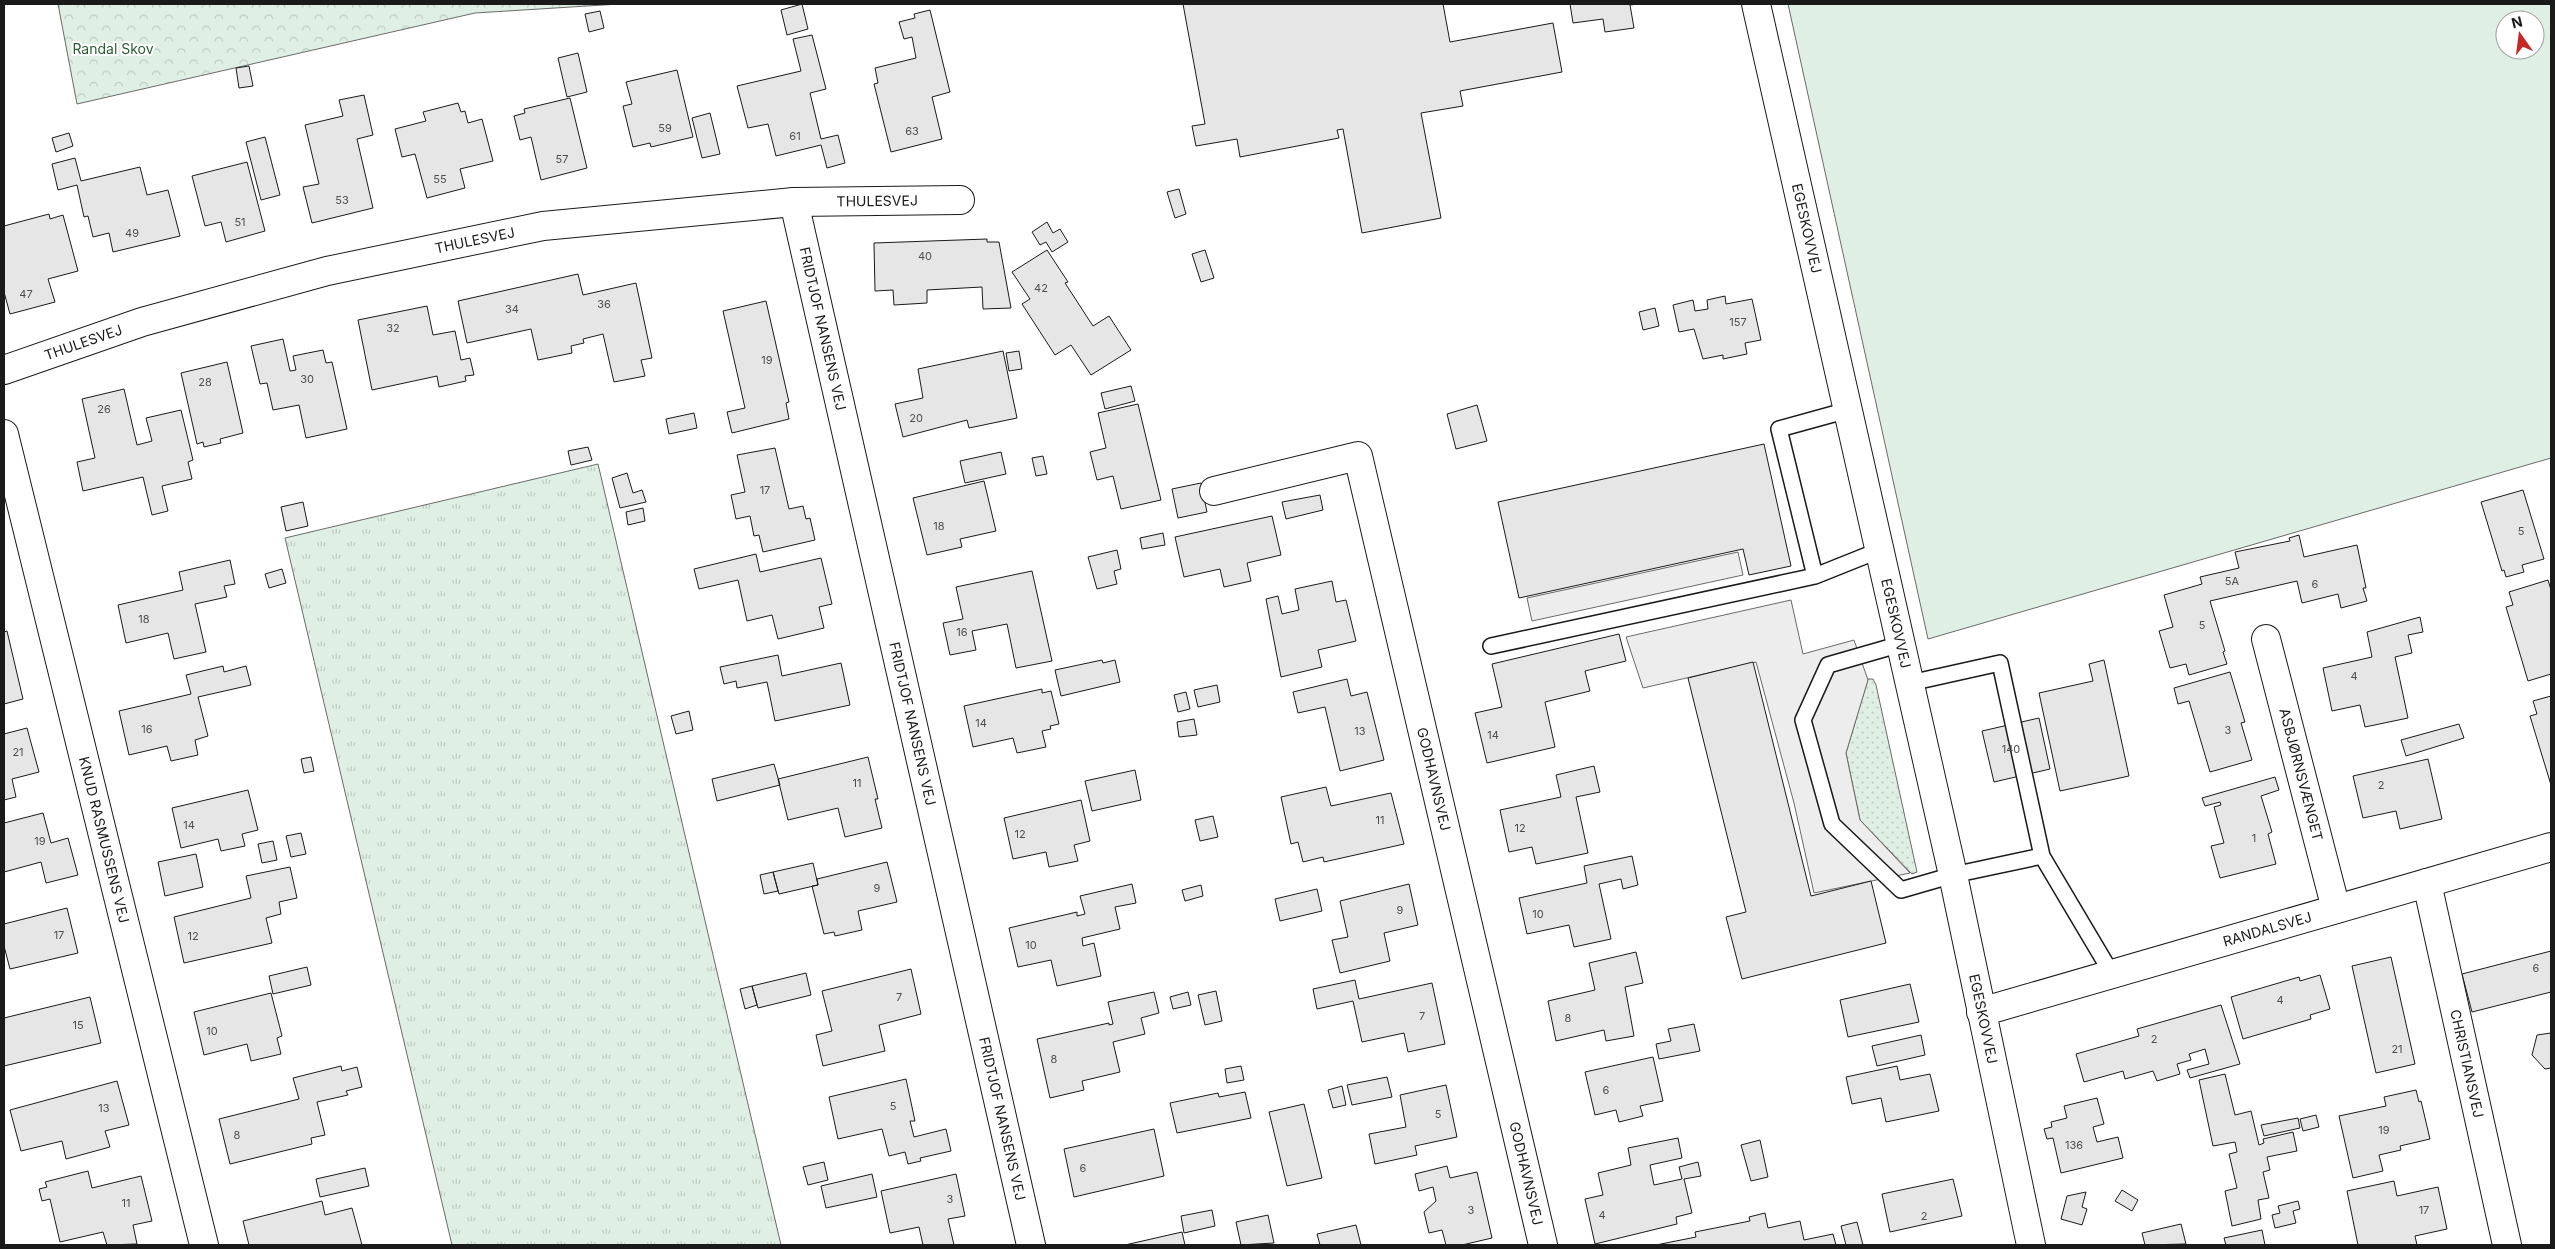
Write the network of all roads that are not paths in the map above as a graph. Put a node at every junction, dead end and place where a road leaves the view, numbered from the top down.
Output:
1 (1756, 4) edge
2 (960, 200) dead end
3 (794, 202) junction
4 (4, 370) edge
5 (1848, 410) junction
6 (4, 434) edge
7 (1214, 491) dead end
8 (1880, 550) junction
9 (1815, 576) junction
10 (2266, 639) dead end
11 (1901, 644) junction
12 (1491, 646) dead end
13 (1910, 683) junction
14 (2551, 847) edge
15 (2042, 856) junction
16 (1954, 875) junction
17 (2427, 883) junction
18 (2336, 909) junction
19 (2112, 974) junction
20 (1981, 1012) junction
21 (204, 1245) edge
22 (1031, 1245) edge
23 (1543, 1245) edge
24 (2031, 1245) edge
25 (2507, 1245) edge

1 - 5 street, EGESKOVVEJ
2 - 3 street, THULESVEJ
3 - 4 street, THULESVEJ
3 - 22 street, FRIDTJOF NANSENS VEJ
5 - 8 street, EGESKOVVEJ
5 - 9 lane
6 - 21 street, KNUD RASMUSSENS VEJ
7 - 23 street, GODHAVNSVEJ
8 - 9 lane
8 - 11 street, EGESKOVVEJ
9 - 12 lane
10 - 18 street, ASBJØRNSVÆNGET
11 - 13 street, EGESKOVVEJ
11 - 16 lane
13 - 15 lane
13 - 16 street, EGESKOVVEJ
14 - 17 street, RANDALSVEJ
15 - 16 lane
15 - 19 lane
16 - 20 street, EGESKOVVEJ
17 - 18 street, RANDALSVEJ
17 - 25 street, CHRISTIANSVEJ
18 - 19 street, RANDALSVEJ
19 - 20 street, RANDALSVEJ
20 - 24 street, EGESKOVVEJ

